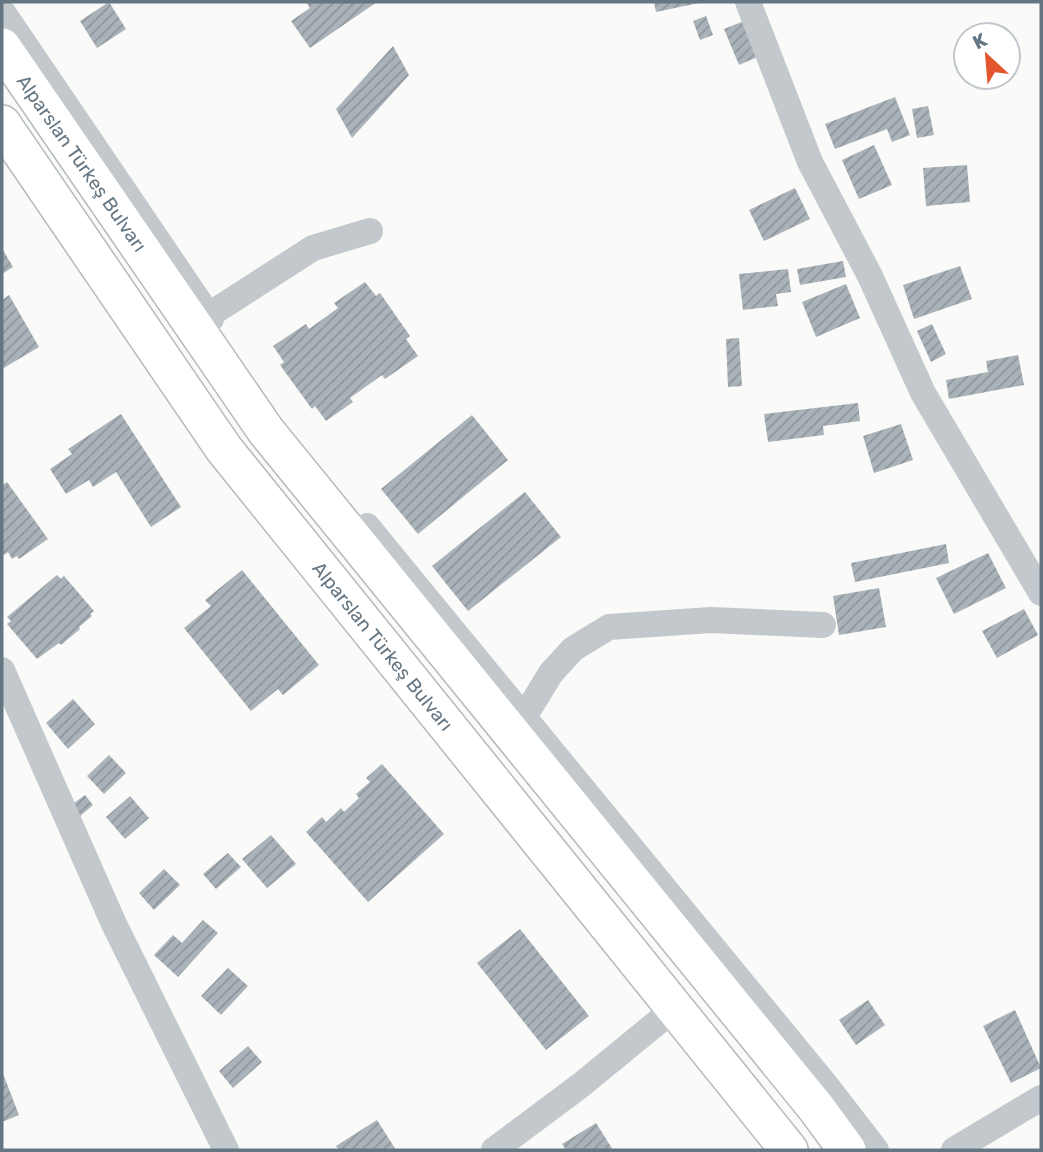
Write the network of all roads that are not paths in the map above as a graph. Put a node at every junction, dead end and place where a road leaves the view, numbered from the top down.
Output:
1 (748, 2) edge
2 (2, 11) edge
3 (2, 47) edge
4 (2, 124) edge
5 (370, 231) dead end
6 (209, 315) junction
7 (1041, 593) edge
8 (823, 625) dead end
9 (2, 670) edge
10 (523, 731) junction
11 (675, 1008) junction
12 (1041, 1098) edge
13 (226, 1150) edge
14 (494, 1150) edge
15 (789, 1150) edge
16 (847, 1150) edge
17 (876, 1150) edge
18 (954, 1150) edge

1 - 7 street
2 - 6 street
3 - 10 main road, Alparslan Türkeş Bulvarı
4 - 11 main road, Alparslan Türkeş Bulvarı
5 - 6 street
6 - 10 street
8 - 10 street
9 - 13 street
10 - 16 main road, Alparslan Türkeş Bulvarı
10 - 17 street
11 - 14 street
11 - 15 main road, Alparslan Türkeş Bulvarı
12 - 18 street

